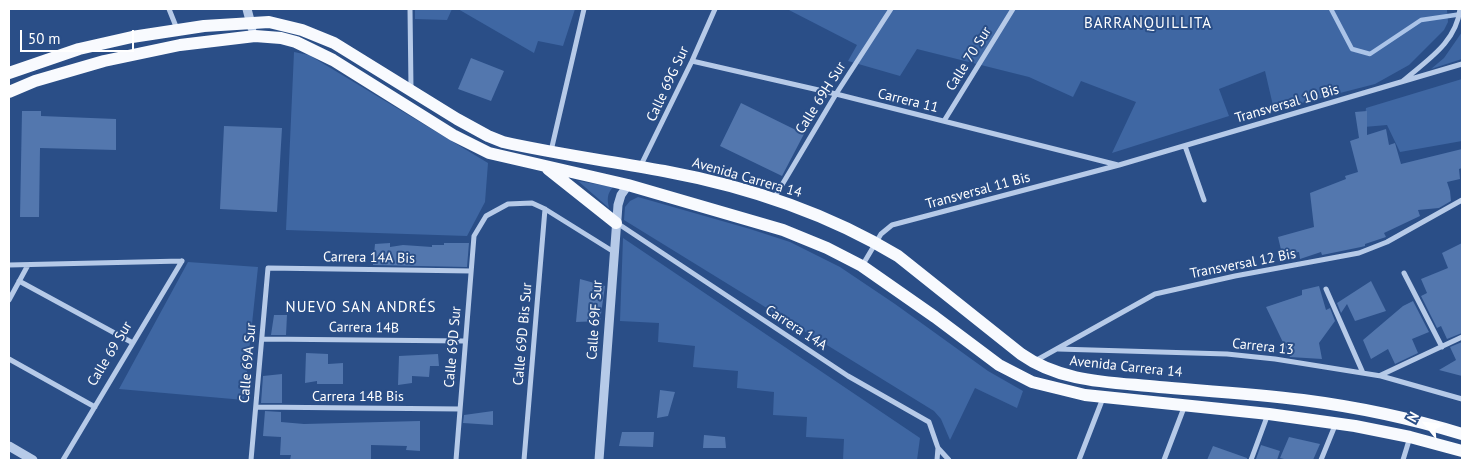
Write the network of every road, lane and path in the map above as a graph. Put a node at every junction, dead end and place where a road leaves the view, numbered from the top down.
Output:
1 (169, 9) edge
2 (247, 9) edge
3 (410, 9) edge
4 (584, 9) edge
5 (715, 9) edge
6 (892, 9) edge
7 (1013, 9) edge
8 (1460, 9) edge
9 (251, 22) junction
10 (177, 30) junction
11 (255, 36) junction
12 (692, 61) junction
13 (1462, 64) edge
14 (9, 73) edge
15 (1400, 82) junction
16 (411, 91) junction
17 (9, 92) edge
18 (836, 94) junction
19 (944, 122) junction
20 (1184, 146) junction
21 (551, 150) junction
22 (1119, 165) junction
23 (546, 167) junction
24 (640, 168) junction
25 (628, 185) junction
26 (773, 200) junction
27 (1204, 200) dead end
28 (1462, 200) edge
29 (545, 209) junction
30 (616, 223) junction
31 (876, 243) junction
32 (614, 252) junction
33 (28, 265) junction
34 (9, 266) edge
35 (862, 266) junction
36 (268, 268) joint
37 (471, 271) junction
38 (1404, 273) dead end
39 (19, 281) junction
40 (1326, 290) dead end
41 (9, 300) edge
42 (1462, 337) edge
43 (262, 339) junction
44 (465, 341) junction
45 (133, 343) junction
46 (1442, 347) junction
47 (1057, 349) junction
48 (9, 359) edge
49 (1033, 362) junction
50 (1363, 373) junction
51 (1381, 376) junction
52 (1104, 396) junction
53 (1462, 399) edge
54 (1185, 405) junction
55 (95, 407) junction
56 (256, 407) junction
57 (460, 409) junction
58 (1269, 414) junction
59 (1336, 423) junction
60 (1462, 434) edge
61 (1410, 437) junction
62 (9, 446) edge
63 (938, 448) junction
64 (1462, 451) edge
65 (33, 460) edge
66 (63, 460) edge
67 (251, 460) edge
68 (456, 460) edge
69 (524, 460) edge
70 (599, 460) edge
71 (937, 460) edge
72 (949, 460) edge
73 (1079, 460) edge
74 (1164, 460) edge
75 (1251, 460) edge
76 (1322, 460) edge
77 (1403, 460) edge

1 - 10 street
2 - 9 street
3 - 16 street
4 - 21 street
5 - 12 street, Calle 69G Sur
6 - 18 street, Calle 69H Sur
7 - 19 street, Calle 70 Sur
8 - 15 street
9 - 10 main road, Avenida Carrera 14
9 - 11 street
9 - 16 main road, Avenida Carrera 14
10 - 14 main road, Avenida Carrera 14
11 - 17 main road
11 - 23 main road
12 - 18 street, Carrera 11
12 - 24 street, Calle 69G Sur
13 - 15 street, Transversal 10 Bis
15 - 20 street, Transversal 10 Bis
16 - 21 main road, Avenida Carrera 14
18 - 19 street, Carrera 11
18 - 26 street, Calle 69H Sur
19 - 22 street, Carrera 11
20 - 22 street, Transversal 10 Bis
20 - 27 street
21 - 24 main road, Avenida Carrera 14
22 - 31 street, Transversal 11 Bis
23 - 25 main road
23 - 30 main road
24 - 26 main road, Avenida Carrera 14
25 - 30 street, Calle 69F Sur
25 - 35 main road
26 - 31 main road, Avenida Carrera 14
28 - 47 street, Transversal 12 Bis
29 - 32 street
29 - 37 street, Calle 69D Sur
29 - 69 street, Calle 69D Bis Sur
30 - 32 street, Calle 69F Sur
30 - 63 street, Carrera 14A
31 - 35 street, Transversal 11 Bis
31 - 49 main road, Avenida Carrera 14
32 - 70 street, Calle 69F Sur
33 - 34 street
33 - 39 street
33 - 45 street, Calle 69 Sur
35 - 52 main road
36 - 37 street, Carrera 14A Bis
36 - 43 street, Calle 69A Sur
37 - 44 street, Calle 69D Sur
38 - 46 street
39 - 41 street
39 - 45 street
40 - 50 street
42 - 46 street
43 - 44 street, Carrera 14B
43 - 56 street, Calle 69A Sur
44 - 57 street, Calle 69D Sur
45 - 55 street, Calle 69 Sur
46 - 51 street
47 - 49 street, Transversal 12 Bis
47 - 50 street, Carrera 13
48 - 55 street
49 - 60 main road, Avenida Carrera 14
50 - 51 street, Carrera 13
51 - 53 street, Carrera 13
52 - 54 main road
52 - 73 street
54 - 58 main road
54 - 74 street
55 - 66 street, Calle 69 Sur
56 - 57 street, Carrera 14B Bis
56 - 67 street, Calle 69A Sur
57 - 68 street, Calle 69D Sur
58 - 59 main road
58 - 75 street
59 - 61 main road
59 - 76 street
61 - 64 main road
61 - 77 street
62 - 65 street
63 - 71 street
63 - 72 street, Carrera 14A

